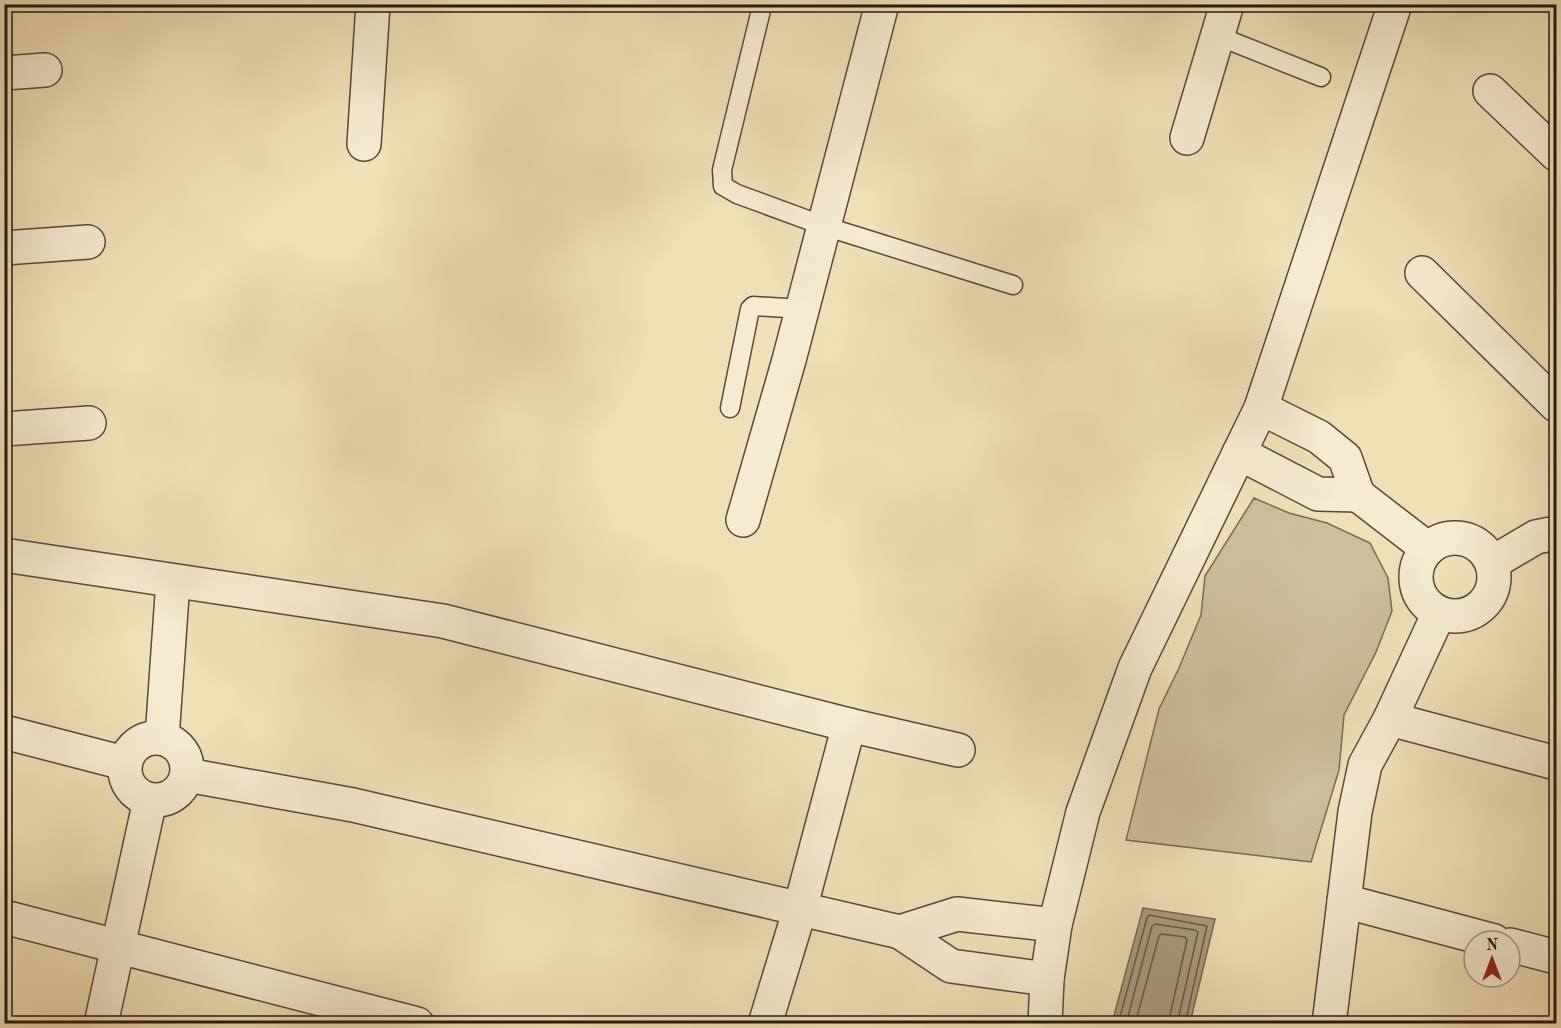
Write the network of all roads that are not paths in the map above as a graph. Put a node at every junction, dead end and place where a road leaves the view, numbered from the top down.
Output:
1 (373, 4) edge
2 (882, 4) edge
3 (1227, 4) edge
4 (1395, 4) edge
5 (762, 6) dead end
6 (1218, 36) junction
7 (45, 70) dead end
8 (4, 73) edge
9 (1321, 77) dead end
10 (1490, 91) dead end
11 (1187, 138) dead end
12 (364, 144) dead end
13 (1557, 154) edge
14 (824, 226) junction
15 (88, 242) dead end
16 (4, 249) edge
17 (1422, 273) dead end
18 (1013, 285) dead end
19 (802, 309) junction
20 (1557, 405) edge
21 (730, 408) dead end
22 (1261, 408) junction
23 (89, 423) dead end
24 (4, 429) edge
25 (1239, 453) junction
26 (1358, 495) junction
27 (743, 520) dead end
28 (1557, 533) edge
29 (1428, 549) junction
30 (4, 555) edge
31 (1492, 563) junction
32 (173, 581) junction
33 (1439, 613) junction
34 (1390, 719) junction
35 (849, 725) junction
36 (4, 732) edge
37 (162, 738) junction
38 (958, 750) dead end
39 (1557, 763) edge
40 (124, 764) junction
41 (187, 775) junction
42 (150, 800) junction
43 (1344, 901) junction
44 (800, 909) junction
45 (4, 917) edge
46 (1055, 925) junction
47 (900, 932) junction
48 (1462, 932) edge
49 (118, 948) junction
50 (1522, 948) edge
51 (1557, 957) edge
52 (1047, 979) junction
53 (101, 1023) edge
54 (417, 1023) edge
55 (765, 1023) edge
56 (1045, 1023) edge
57 (1329, 1023) edge

1 - 12 street
2 - 14 street
3 - 6 street
4 - 22 street
5 - 14 lane
6 - 9 lane
6 - 11 street
7 - 8 street
10 - 13 street
14 - 18 lane
14 - 19 street
15 - 16 street
17 - 20 street
19 - 21 lane
19 - 27 street
22 - 25 street
22 - 26 street
23 - 24 street
25 - 26 street
25 - 46 street
26 - 29 street
28 - 31 street
29 - 31 street
29 - 33 street
30 - 32 street
31 - 33 street
32 - 35 street
32 - 37 street
33 - 34 street
34 - 39 street
34 - 43 street
35 - 38 street
35 - 44 street
36 - 40 street
37 - 40 street
37 - 41 street
40 - 42 street
41 - 42 street
41 - 44 street
42 - 49 street
43 - 48 street
43 - 57 street
44 - 47 street
44 - 55 street
45 - 49 street
46 - 47 street
46 - 52 street
47 - 52 street
49 - 53 street
49 - 54 street
50 - 51 street
52 - 56 street

